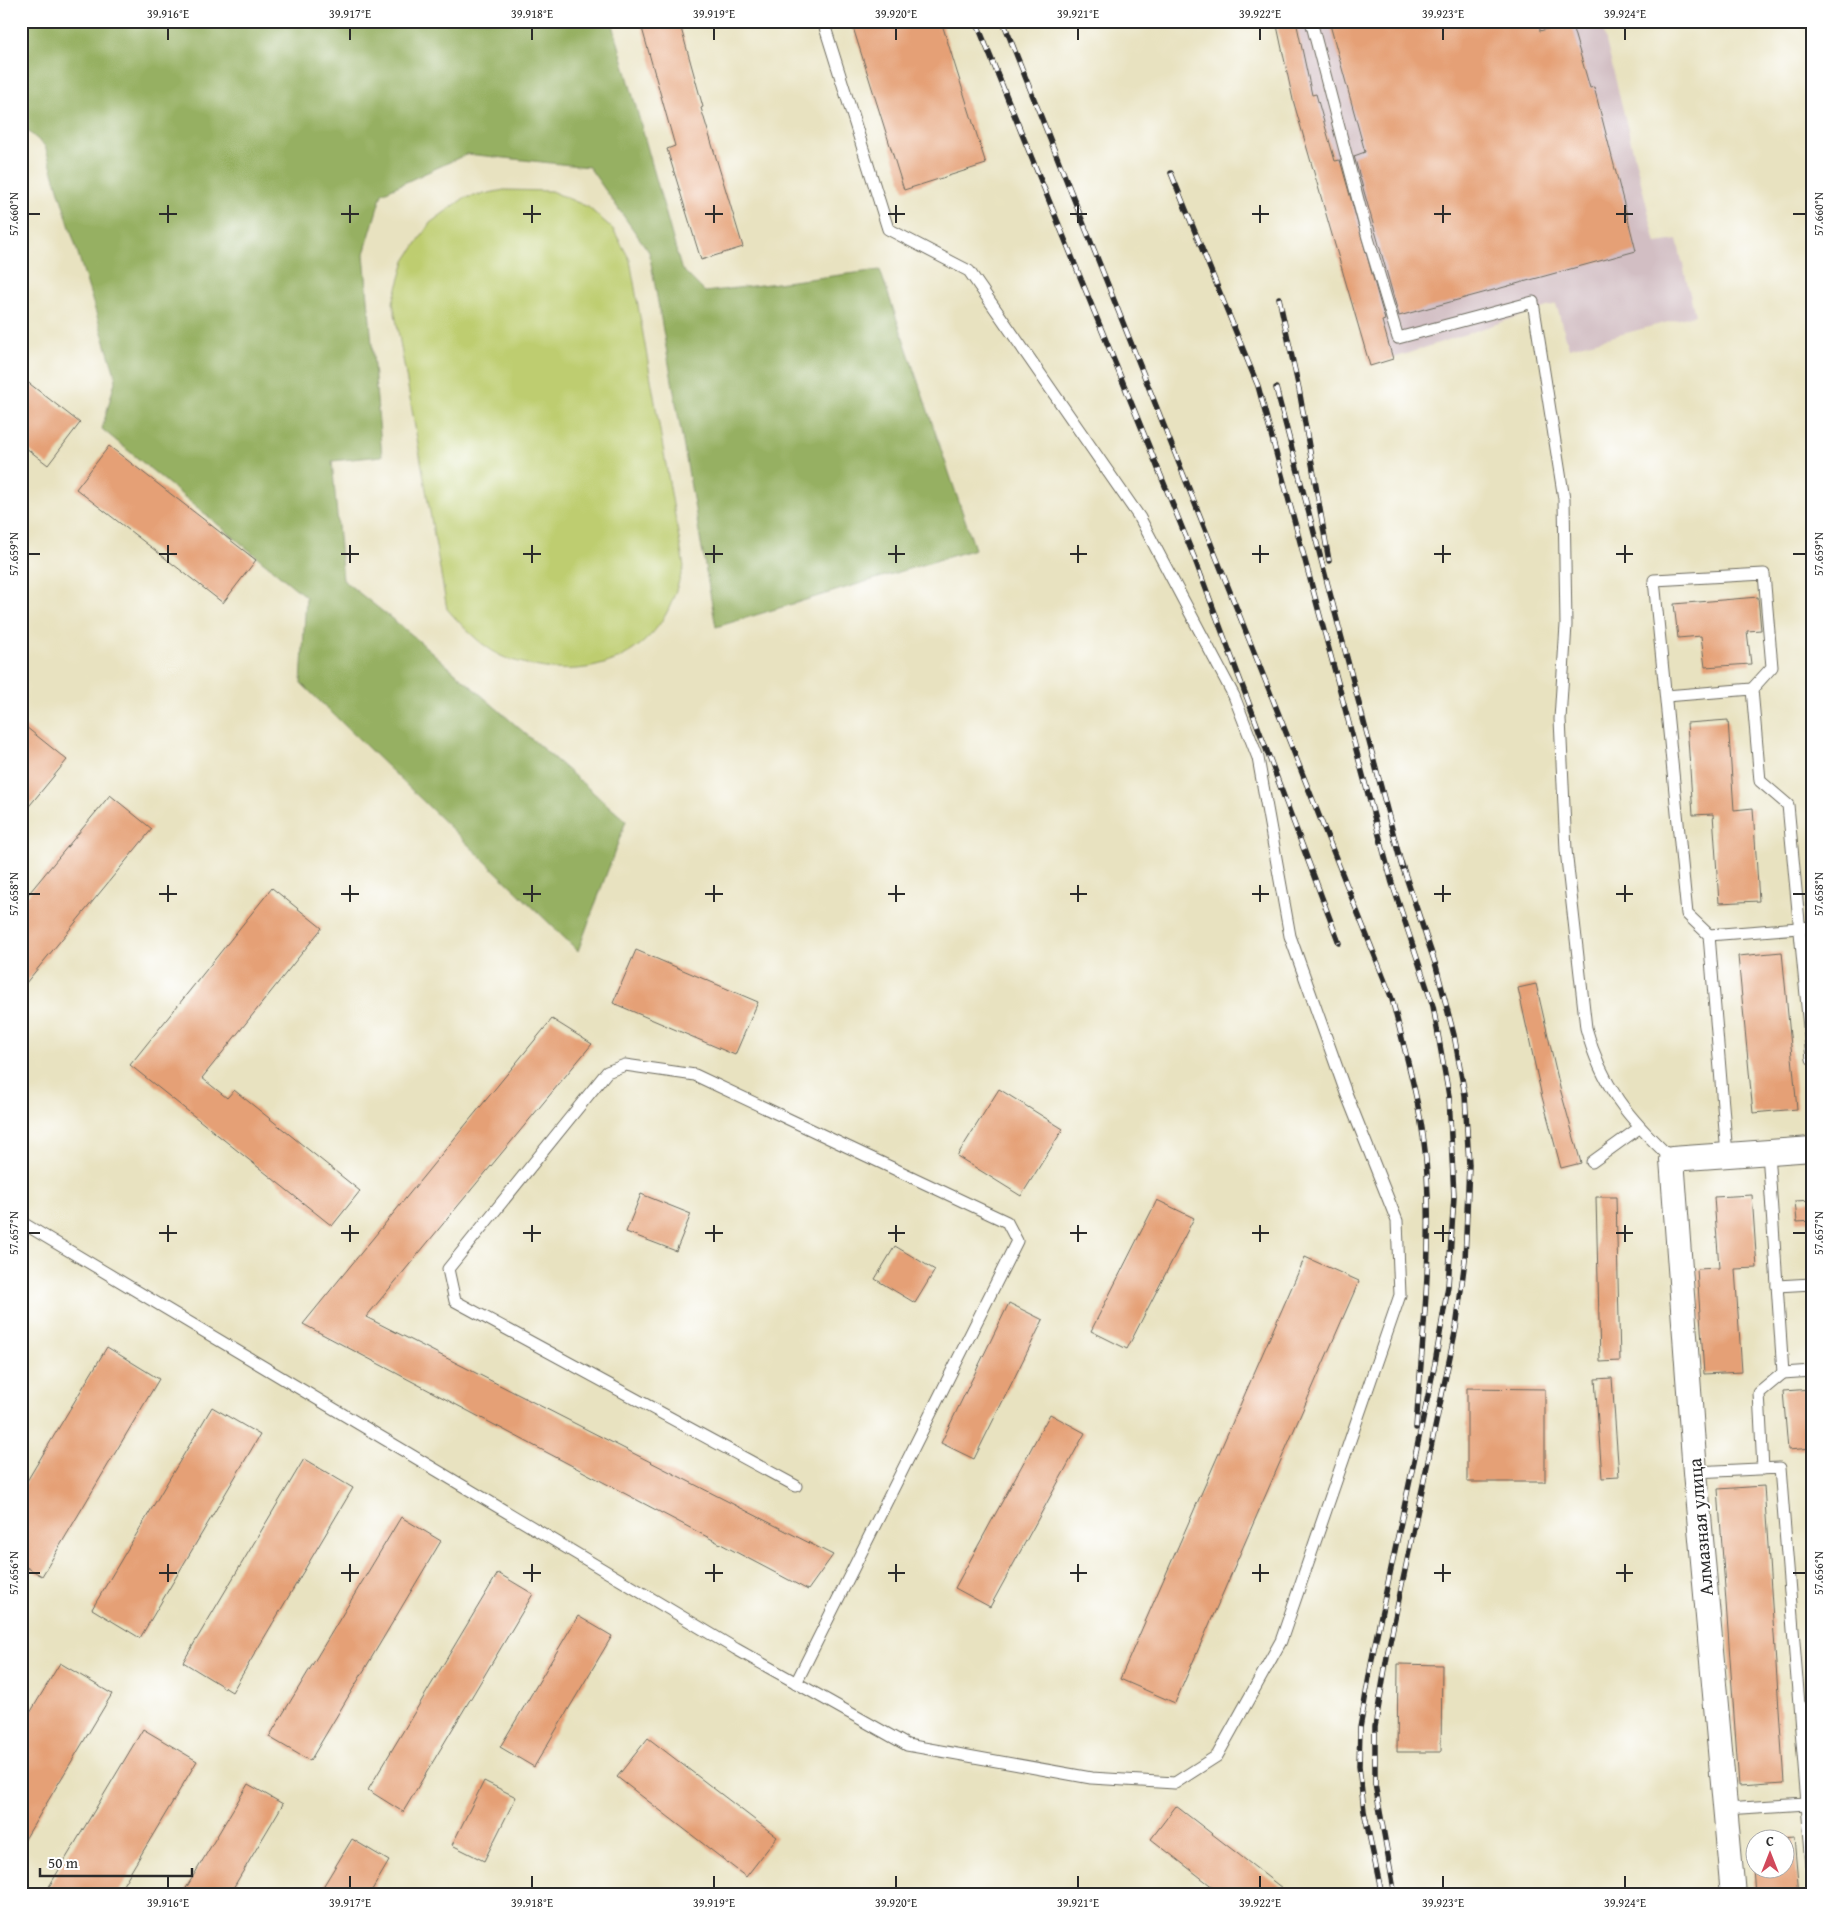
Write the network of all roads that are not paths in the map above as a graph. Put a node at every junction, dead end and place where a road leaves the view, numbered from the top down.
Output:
1 (823, 21) edge
2 (1311, 21) edge
3 (1752, 689) junction
4 (1666, 696) junction
5 (1812, 927) edge
6 (1799, 928) junction
7 (1709, 935) junction
8 (1812, 1059) edge
9 (1639, 1128) junction
10 (1812, 1149) edge
11 (1768, 1152) junction
12 (1728, 1155) junction
13 (1672, 1159) junction
14 (1592, 1162) dead end
15 (21, 1222) edge
16 (1812, 1284) edge
17 (1777, 1286) junction
18 (1812, 1371) edge
19 (1783, 1373) junction
20 (1763, 1469) junction
21 (1694, 1472) junction
22 (796, 1486) dead end
23 (796, 1683) junction
24 (1799, 1703) junction
25 (1812, 1722) edge
26 (1807, 1804) junction
27 (1725, 1809) junction
28 (1812, 1866) edge
29 (1733, 1895) edge

1 - 23 lane
2 - 9 lane
3 - 4 lane
3 - 4 lane
3 - 6 lane
4 - 7 lane
5 - 6 lane
6 - 7 lane
6 - 8 lane
7 - 12 lane
9 - 13 lane
9 - 14 lane
10 - 11 street
11 - 12 street
11 - 17 lane
12 - 13 street
13 - 21 street, Алмазная улица
15 - 23 lane
16 - 17 lane
17 - 19 lane
18 - 19 lane
19 - 20 lane
20 - 21 lane
20 - 24 lane
21 - 27 street, Алмазная улица
22 - 23 lane
24 - 25 lane
24 - 26 lane
26 - 27 lane
26 - 28 lane
27 - 29 street, Алмазная улица

